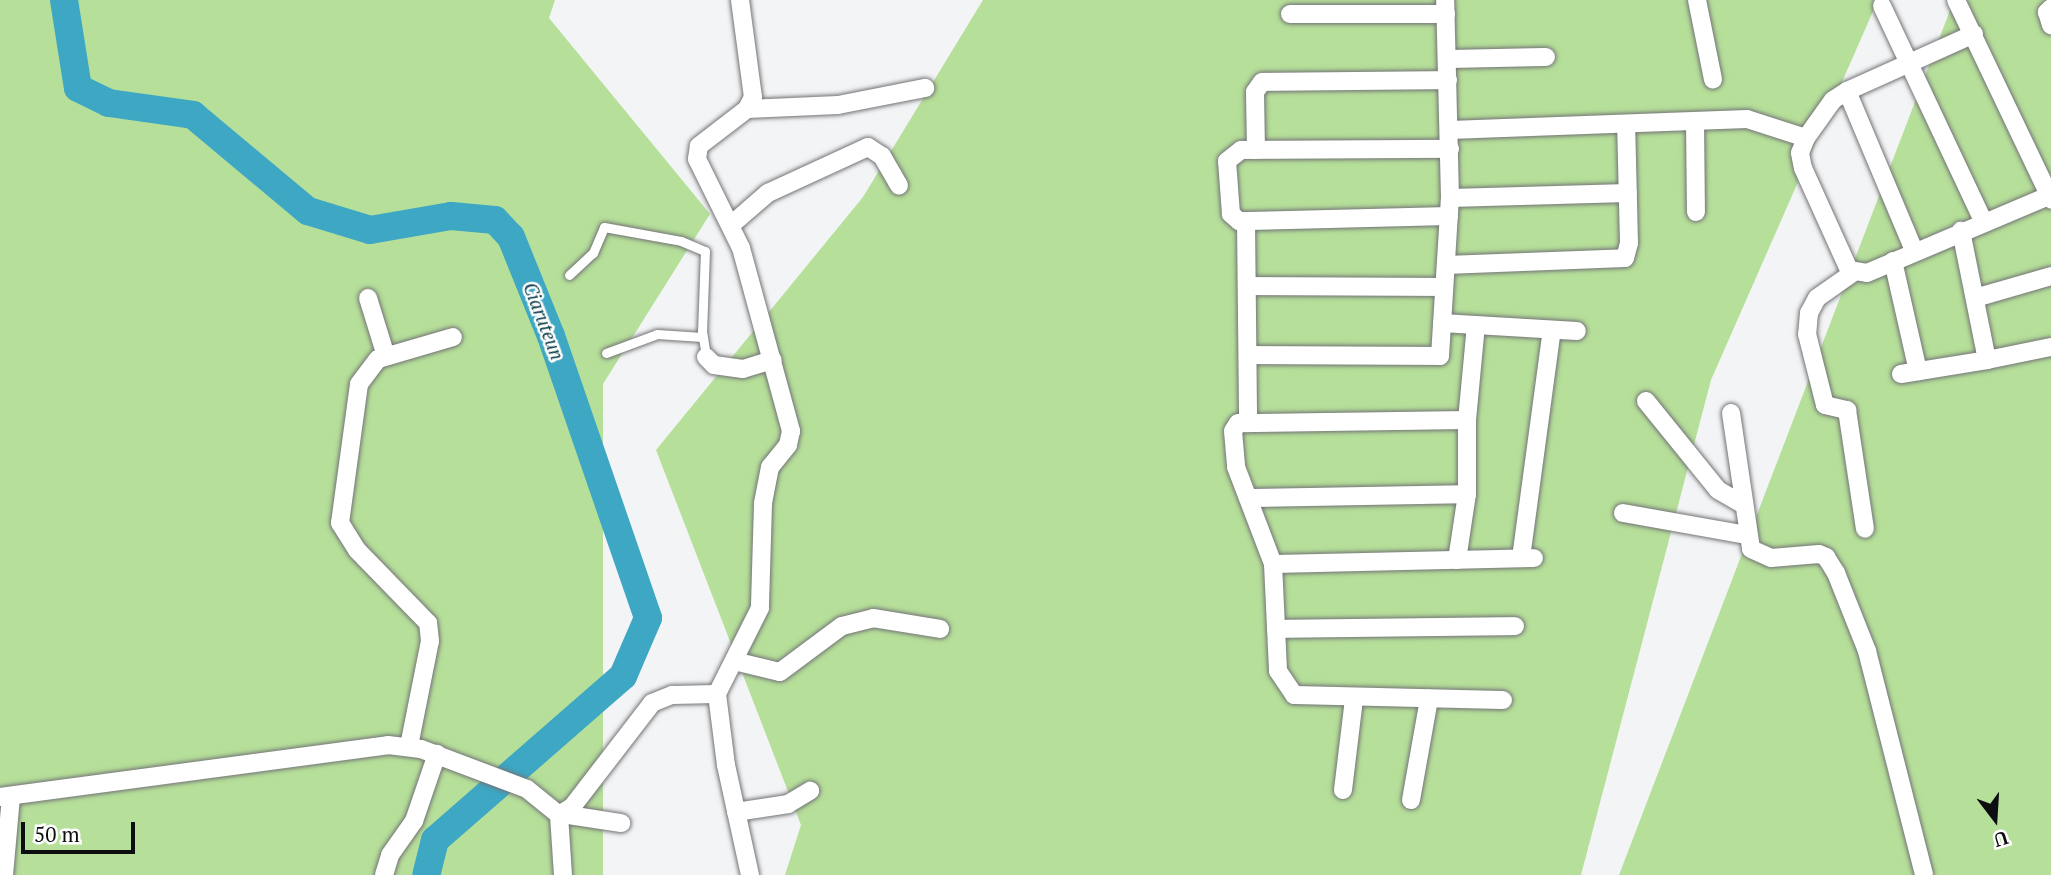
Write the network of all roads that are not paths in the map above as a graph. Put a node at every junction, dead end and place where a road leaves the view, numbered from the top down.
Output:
1 (740, 0) edge
2 (1697, 0) edge
3 (1956, 0) edge
4 (1882, 6) dead end
5 (1446, 7) edge
6 (2051, 8) edge
7 (1290, 14) dead end
8 (2051, 25) edge
9 (1974, 34) junction
10 (1546, 57) dead end
11 (1447, 60) junction
12 (1908, 64) junction
13 (1713, 79) dead end
14 (1448, 80) junction
15 (925, 88) dead end
16 (1847, 91) junction
17 (747, 108) junction
18 (1695, 121) junction
19 (1626, 124) junction
20 (1450, 130) junction
21 (1806, 138) junction
22 (1450, 149) junction
23 (1256, 150) junction
24 (899, 185) dead end
25 (1628, 193) junction
26 (2050, 197) edge
27 (1449, 207) junction
28 (1696, 212) dead end
29 (1246, 221) junction
30 (1983, 221) junction
31 (731, 225) junction
32 (1961, 231) junction
33 (1914, 250) junction
34 (1893, 261) junction
35 (1446, 265) junction
36 (1854, 272) junction
37 (569, 275) dead end
38 (2051, 276) edge
39 (1249, 286) junction
40 (1444, 287) junction
41 (368, 298) dead end
42 (1975, 298) junction
43 (1442, 323) junction
44 (1476, 325) junction
45 (1552, 330) junction
46 (1577, 331) dead end
47 (453, 337) dead end
48 (702, 337) junction
49 (2051, 347) edge
50 (606, 353) dead end
51 (1248, 355) junction
52 (386, 356) junction
53 (706, 357) joint
54 (774, 360) junction
55 (1987, 360) junction
56 (1646, 401) dead end
57 (1731, 413) dead end
58 (1467, 420) junction
59 (1248, 423) junction
60 (1467, 494) junction
61 (1248, 498) junction
62 (1742, 504) junction
63 (1623, 513) dead end
64 (1865, 530) dead end
65 (1746, 535) junction
66 (1457, 560) junction
67 (1273, 564) junction
68 (1515, 626) dead end
69 (940, 629) dead end
70 (1276, 629) junction
71 (734, 662) junction
72 (717, 694) junction
73 (1354, 699) junction
74 (1429, 699) junction
75 (1503, 699) dead end
76 (409, 746) junction
77 (437, 754) junction
78 (810, 790) dead end
79 (1343, 790) dead end
80 (5, 797) edge
81 (1411, 800) dead end
82 (736, 812) junction
83 (561, 815) junction
84 (621, 823) dead end
85 (4, 875) edge
86 (384, 875) edge
87 (563, 875) edge
88 (750, 875) edge
89 (1924, 875) edge

1 - 17 street
2 - 13 street
3 - 9 street
4 - 12 street
5 - 7 street
5 - 11 street
6 - 8 street
9 - 12 street
9 - 26 street
10 - 11 street
11 - 14 street
12 - 16 street
12 - 30 street
14 - 20 street
14 - 23 street
15 - 17 street
16 - 21 street
16 - 33 street
17 - 31 street
18 - 19 street
18 - 21 street
18 - 28 street
19 - 20 street
19 - 25 street
20 - 22 street
21 - 36 street
22 - 23 street
22 - 27 street
23 - 29 street
24 - 31 street
25 - 27 street
25 - 35 street
26 - 30 street
27 - 29 street
27 - 35 street
29 - 39 street
30 - 32 street
31 - 54 street
32 - 33 street
32 - 42 street
33 - 34 street
34 - 36 street
34 - 55 street
35 - 40 street
36 - 64 street
37 - 48 lane
38 - 42 street
39 - 40 street
39 - 51 street
40 - 43 street
41 - 52 street
42 - 55 street
43 - 44 street
43 - 51 street
44 - 45 street
44 - 58 street
45 - 46 street
45 - 66 street
47 - 52 street
48 - 50 lane
48 - 53 lane
49 - 55 street
51 - 59 street
52 - 76 street
53 - 54 street
54 - 71 street
56 - 62 street
57 - 62 street
58 - 59 street
58 - 60 street
59 - 61 street
60 - 61 street
60 - 66 street
61 - 67 street
62 - 65 street
63 - 65 street
65 - 89 street
66 - 67 street
67 - 70 street
68 - 70 street
69 - 71 street
70 - 73 street
71 - 72 street
72 - 82 street
72 - 83 street
73 - 74 street
73 - 79 street
74 - 75 street
74 - 81 street
76 - 77 street
76 - 80 street
77 - 83 street
77 - 86 street
78 - 82 street
80 - 85 street
82 - 88 street
83 - 84 street
83 - 87 street

